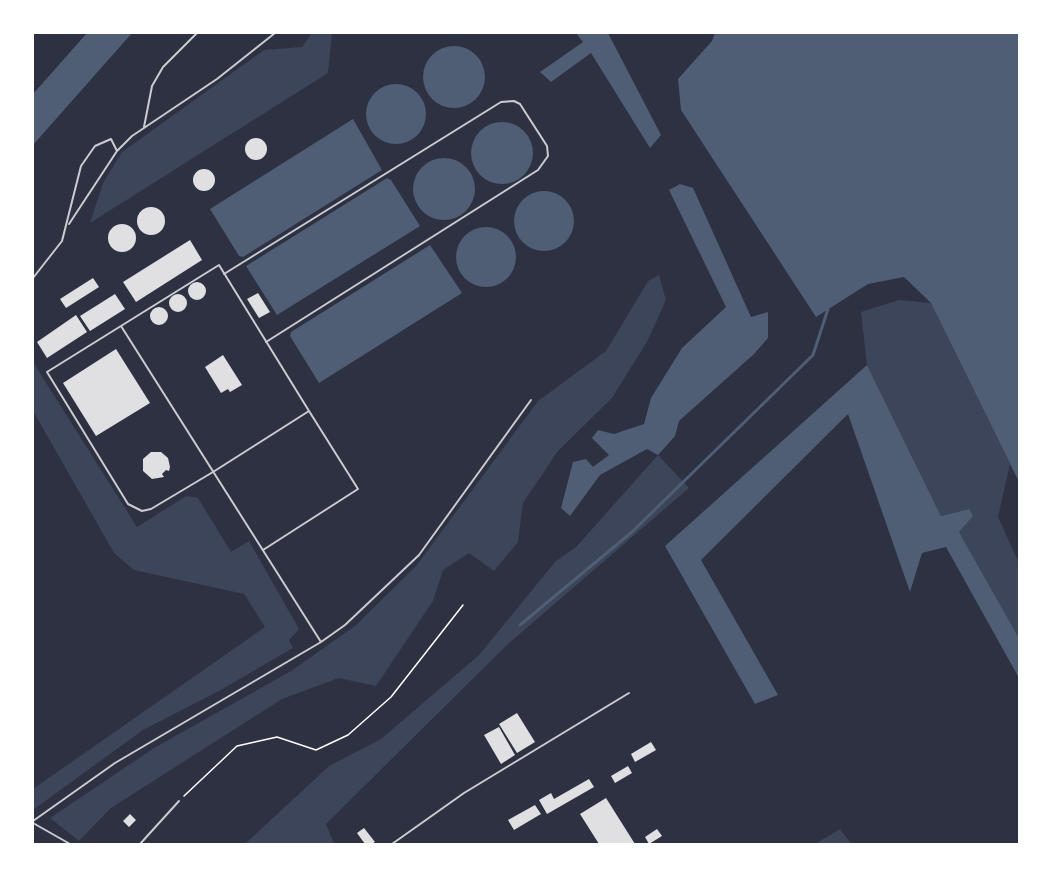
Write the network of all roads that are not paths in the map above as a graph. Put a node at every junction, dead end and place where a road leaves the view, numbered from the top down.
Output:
1 (197, 33) edge
2 (275, 33) edge
3 (144, 128) junction
4 (117, 151) junction
5 (69, 224) junction
6 (224, 274) junction
7 (33, 278) edge
8 (121, 326) junction
9 (266, 342) junction
10 (531, 400) dead end
11 (309, 411) junction
12 (213, 472) junction
13 (263, 550) junction
14 (321, 642) junction
15 (629, 693) dead end
16 (179, 801) road end
17 (33, 822) edge
18 (70, 844) edge
19 (140, 844) edge
20 (392, 844) edge

1 - 3 lane
2 - 3 lane
3 - 4 lane
4 - 5 lane
4 - 5 lane
5 - 7 lane
6 - 8 lane
6 - 9 lane
6 - 9 lane
8 - 12 lane
8 - 12 lane
9 - 11 lane
10 - 14 lane
11 - 12 lane
11 - 13 lane
12 - 13 lane
13 - 14 lane
14 - 17 lane
15 - 20 lane
16 - 19 lane
17 - 18 lane

